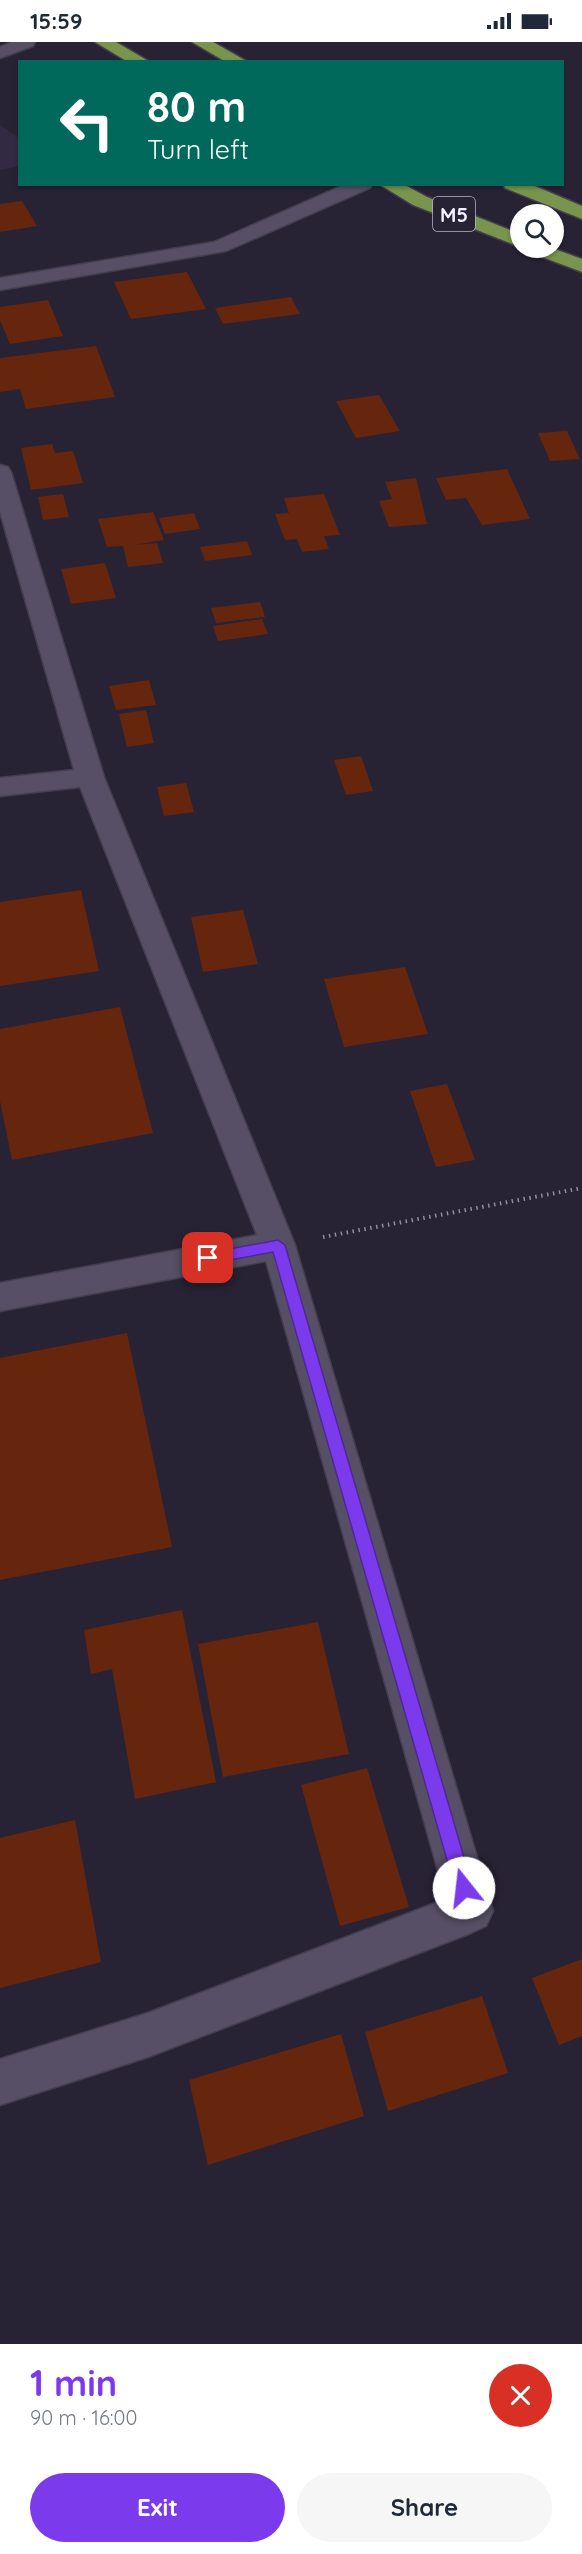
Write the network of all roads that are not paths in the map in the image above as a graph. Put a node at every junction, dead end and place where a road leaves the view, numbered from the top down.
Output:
1 (27, 42) edge
2 (103, 42) edge
3 (200, 42) edge
4 (0, 53) edge
5 (138, 60) edge
6 (236, 60) edge
7 (358, 186) edge
8 (392, 186) edge
9 (517, 186) edge
10 (582, 213) edge
11 (510, 237) edge
12 (562, 258) edge
13 (582, 266) edge
14 (0, 284) edge
15 (0, 472) edge
16 (90, 777) junction
17 (0, 787) edge
18 (278, 1245) junction
19 (0, 1297) edge
20 (0, 2082) edge

1 - 4 street
2 - 5 highway
3 - 6 highway
7 - 14 street
8 - 11 highway, M5
9 - 10 highway
12 - 13 highway
15 - 16 street
16 - 17 street
16 - 18 street
18 - 19 street
18 - 20 street

